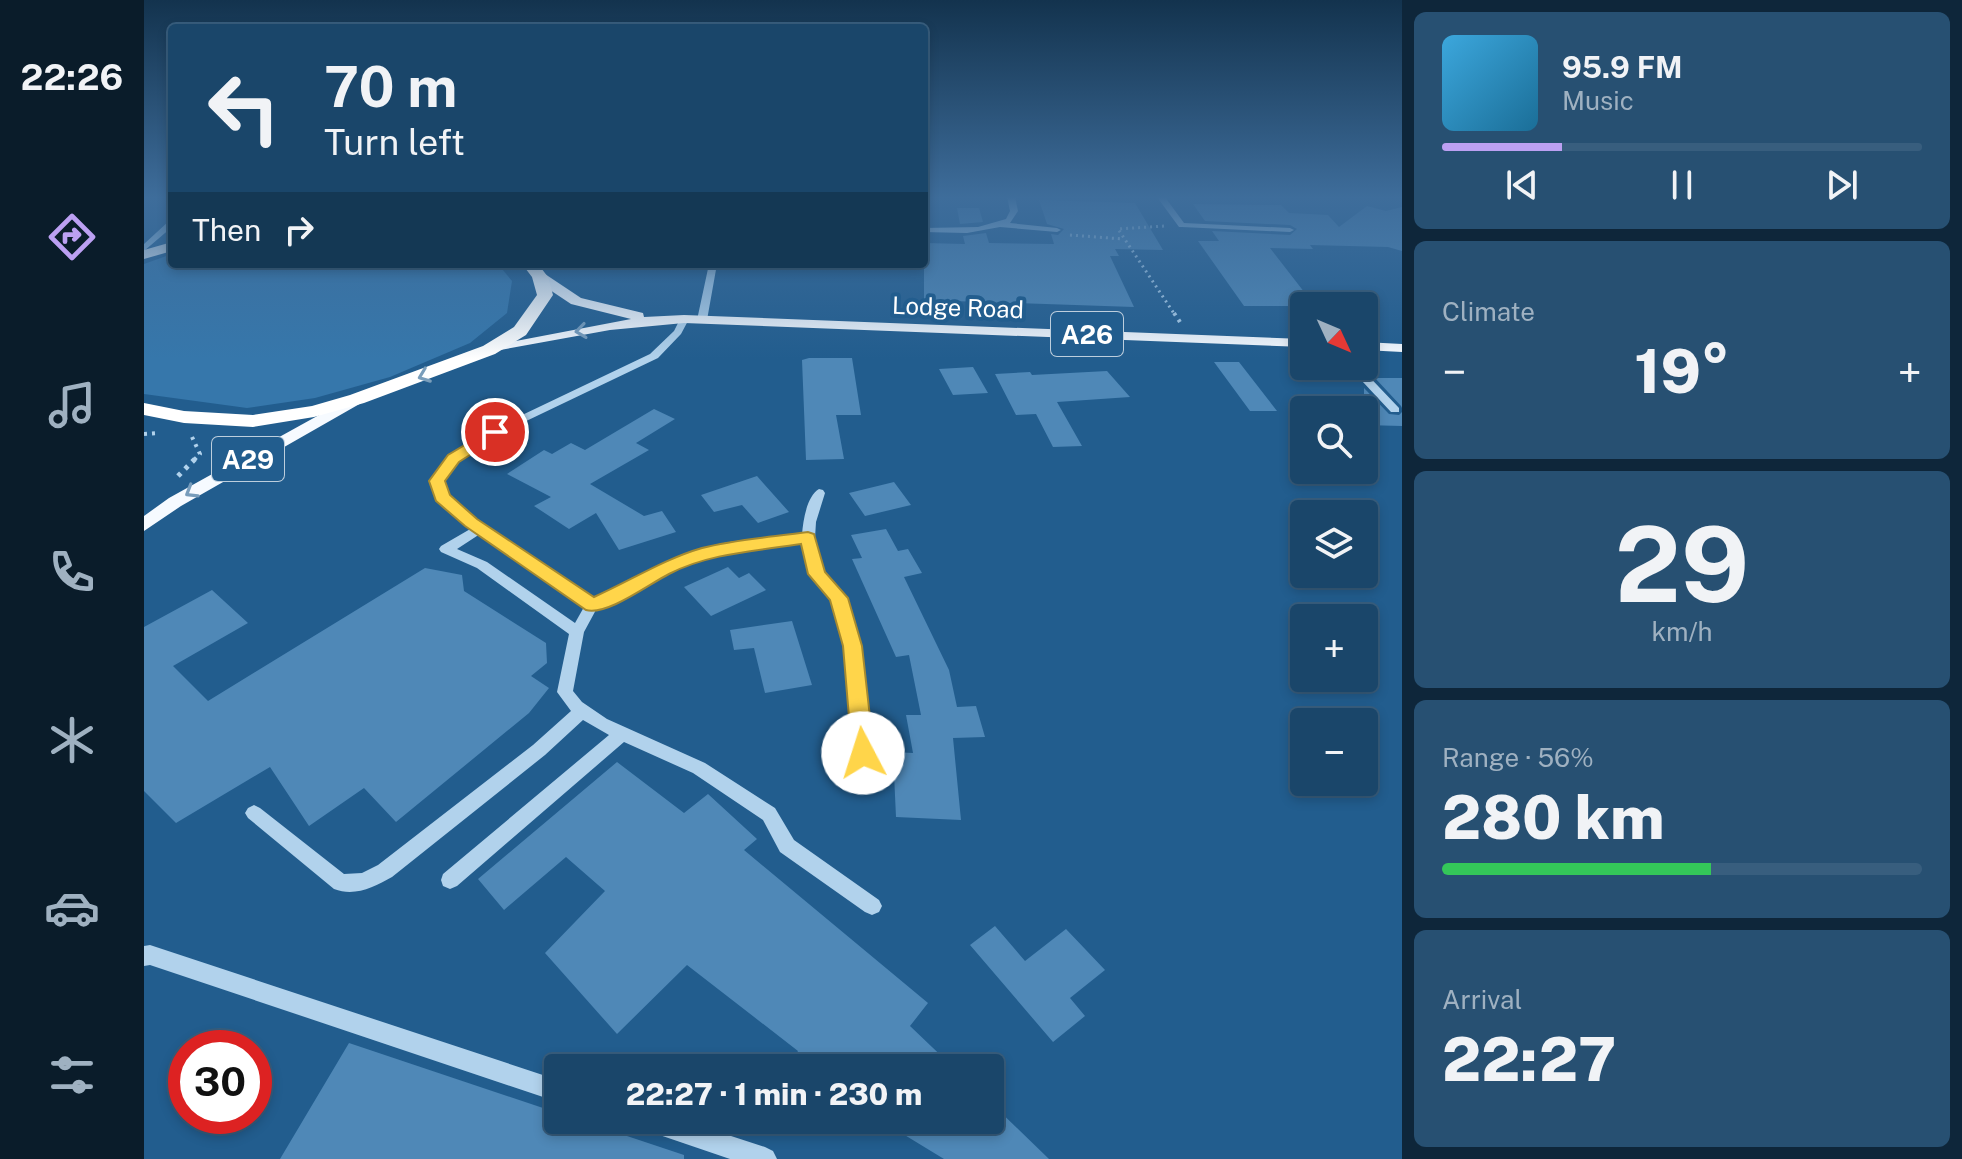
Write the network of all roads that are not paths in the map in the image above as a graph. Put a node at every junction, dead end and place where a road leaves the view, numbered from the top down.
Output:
1 (712, 268) edge
2 (535, 270) edge
3 (684, 319) junction
4 (658, 320) junction
5 (702, 320) junction
6 (1290, 342) edge
7 (1378, 347) edge
8 (1402, 348) edge
9 (489, 350) junction
10 (1366, 380) edge
11 (357, 399) junction
12 (144, 409) edge
13 (1395, 410) dead end
14 (819, 493) dead end
15 (144, 525) edge
16 (480, 529) junction
17 (808, 538) junction
18 (592, 605) junction
19 (577, 632) junction
20 (582, 711) junction
21 (622, 734) junction
22 (863, 753) dead end
23 (254, 813) dead end
24 (450, 880) dead end
25 (872, 906) dead end
26 (144, 956) edge
27 (544, 1086) edge
28 (689, 1134) edge
29 (765, 1159) edge

1 - 5 street
2 - 4 main road, Lodge Road / A26
2 - 9 highway, A29
3 - 4 main road, Lodge Road / A26
3 - 5 main road, Lodge Road / A26
3 - 16 street
4 -> 9 main road, Lodge Road / A26
5 - 6 main road, Lodge Road / A26
7 - 8 main road
9 -> 11 highway, A29
10 - 13 street
11 - 12 highway, A29
11 -> 15 main road, A29
14 - 17 street
16 - 18 street
16 - 19 street
17 - 18 street
17 - 22 street
18 - 19 street
19 - 20 street
20 - 21 street
20 - 23 street
21 - 24 street
21 - 25 street
26 - 27 street
28 - 29 street

